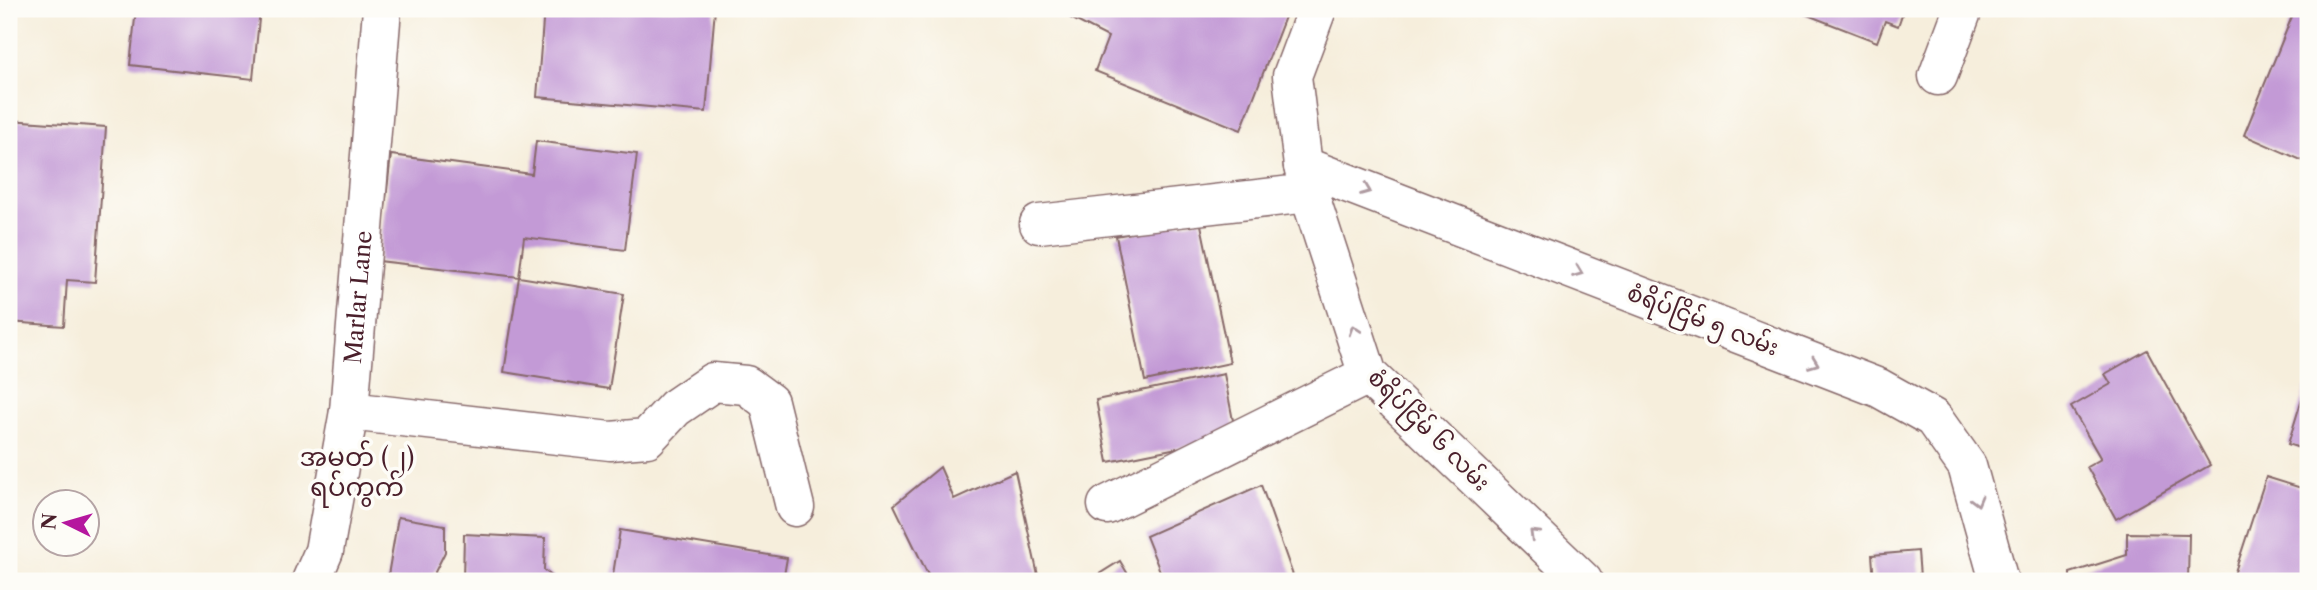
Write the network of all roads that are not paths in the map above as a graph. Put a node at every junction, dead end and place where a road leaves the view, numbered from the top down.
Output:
1 (383, 9) edge
2 (1317, 9) edge
3 (1964, 9) edge
4 (1938, 76) dead end
5 (1306, 180) junction
6 (1039, 224) dead end
7 (1368, 375) junction
8 (349, 411) junction
9 (1107, 505) dead end
10 (795, 506) dead end
11 (311, 581) edge
12 (1584, 581) edge
13 (1999, 581) edge

1 - 8 street, Marlar Lane
2 - 5 street, စံရိပ်ငြိမ် ၆ လမ်း
3 - 4 street
5 - 6 street
7 -> 5 street, စံရိပ်ငြိမ် ၆ လမ်း
5 -> 13 street, စံရိပ်ငြိမ် ၅ လမ်း
7 - 9 street
12 -> 7 street, စံရိပ်ငြိမ် ၆ လမ်း
8 - 10 street
8 - 11 street, Marlar Lane

